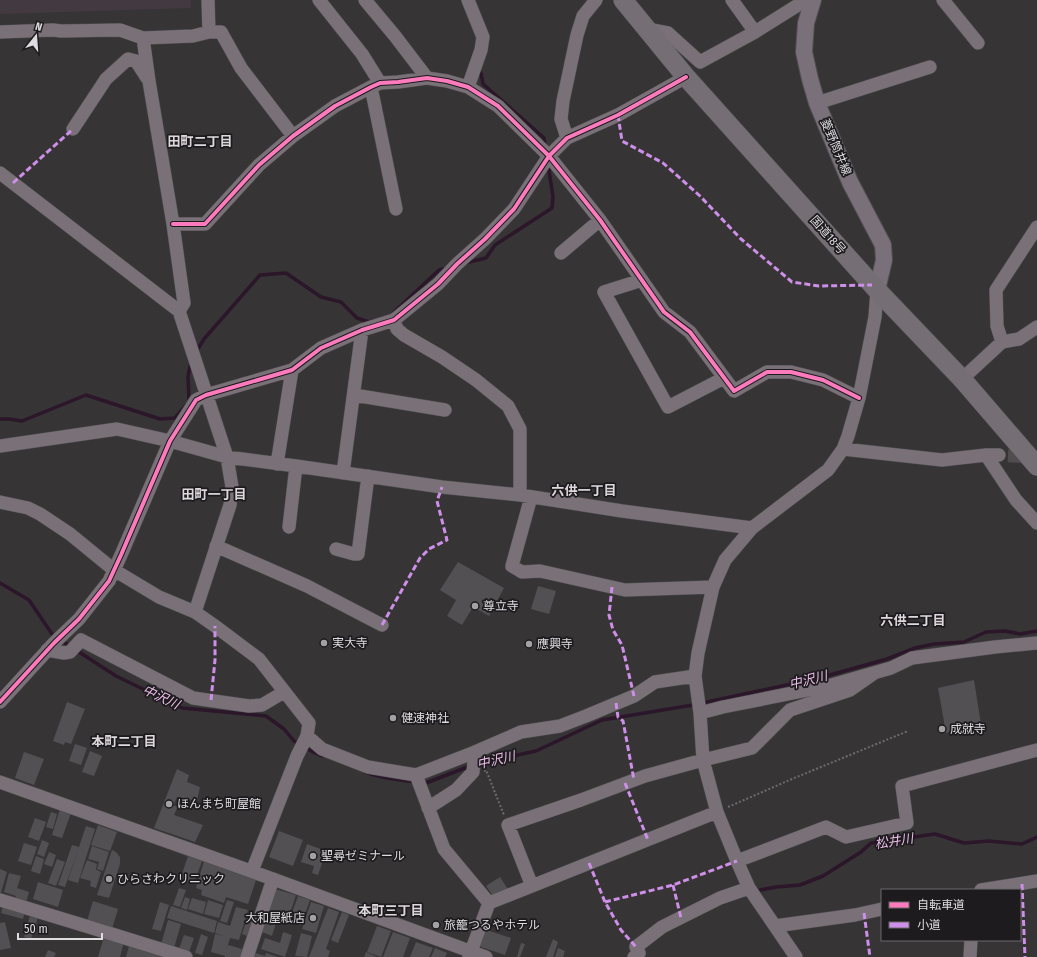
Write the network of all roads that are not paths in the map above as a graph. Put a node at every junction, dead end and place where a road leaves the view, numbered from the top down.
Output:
1 (208, 0) edge
2 (319, 0) edge
3 (365, 0) edge
4 (468, 0) edge
5 (596, 0) edge
6 (732, 0) edge
7 (806, 0) edge
8 (814, 0) edge
9 (943, 0) edge
10 (627, 2) edge
11 (647, 29) junction
12 (0, 32) edge
13 (209, 32) junction
14 (755, 32) junction
15 (143, 38) junction
16 (978, 43) dead end
17 (930, 67) dead end
18 (686, 76) junction
19 (427, 78) junction
20 (149, 81) junction
21 (376, 85) junction
22 (468, 87) junction
23 (817, 103) junction
24 (73, 129) dead end
25 (293, 136) junction
26 (567, 138) junction
27 (549, 156) junction
28 (0, 172) edge
29 (396, 209) dead end
30 (600, 220) junction
31 (173, 224) junction
32 (1037, 227) edge
33 (561, 253) dead end
34 (642, 280) junction
35 (877, 290) junction
36 (179, 311) junction
37 (394, 320) junction
38 (1037, 327) edge
39 (362, 330) junction
40 (1002, 342) junction
41 (292, 370) junction
42 (724, 378) junction
43 (962, 379) junction
44 (206, 395) junction
45 (354, 395) junction
46 (859, 398) junction
47 (445, 410) dead end
48 (170, 441) junction
49 (0, 446) edge
50 (843, 449) junction
51 (227, 457) junction
52 (277, 464) junction
53 (296, 466) junction
54 (1037, 466) edge
55 (343, 473) junction
56 (368, 476) junction
57 (526, 496) junction
58 (0, 502) edge
59 (1037, 523) edge
60 (289, 527) dead end
61 (752, 528) junction
62 (216, 546) junction
63 (336, 549) dead end
64 (114, 570) junction
65 (713, 587) junction
66 (195, 612) junction
67 (382, 626) dead end
68 (1037, 643) edge
69 (51, 646) junction
70 (873, 674) junction
71 (696, 676) junction
72 (284, 692) junction
73 (0, 702) edge
74 (700, 712) junction
75 (305, 739) junction
76 (1037, 750) edge
77 (474, 755) junction
78 (703, 760) junction
79 (416, 776) junction
80 (0, 782) edge
81 (428, 808) junction
82 (717, 812) junction
83 (737, 861) junction
84 (252, 871) junction
85 (273, 879) junction
86 (1037, 881) edge
87 (532, 886) junction
88 (987, 889) edge
89 (750, 890) junction
90 (0, 900) edge
91 (489, 904) junction
92 (881, 909) edge
93 (775, 926) junction
94 (971, 941) edge
95 (635, 952) edge
96 (470, 954) edge
97 (186, 957) edge
98 (247, 957) edge
99 (486, 957) edge
100 (796, 957) edge
101 (970, 957) edge

1 - 13 street
2 - 21 street
3 - 19 street
4 - 22 street
5 - 26 street
6 - 14 street
7 - 14 street
8 - 23 main road, 菱野筒井線
9 - 16 street
10 - 11 highway, 国道18号
11 - 14 street
11 - 18 highway, 国道18号
12 - 15 street
13 - 15 street
13 - 25 street
15 - 20 street
17 - 23 street
18 - 26 street
18 - 35 highway, 国道18号
19 - 21 street
19 - 22 street
20 - 24 street
20 - 31 street
21 - 25 street
21 - 29 street
22 - 27 street
23 - 35 main road, 菱野筒井線
25 - 31 street
26 - 27 street
27 - 30 street
27 - 37 street
28 - 36 street
30 - 33 street
30 - 34 street
31 - 36 street
32 - 40 street
34 - 42 street
34 - 42 street
35 - 43 highway, 国道18号
35 - 46 street
36 - 44 street
37 - 39 street
37 - 57 street
38 - 40 street
39 - 41 street
39 - 45 street
40 - 43 street
41 - 44 street
41 - 52 street
42 - 46 street
43 - 54 highway, 国道18号
44 - 48 street
44 - 51 street
45 - 47 street
45 - 55 street
46 - 50 street
48 - 49 street
48 - 51 street
48 - 64 street
50 - 59 street
50 - 61 street
51 - 52 street
51 - 62 street
52 - 53 street
53 - 55 street
53 - 60 street
55 - 56 street
56 - 57 street
56 - 63 street
57 - 61 street
57 - 65 street
58 - 64 street
61 - 65 street
62 - 66 street
62 - 67 street
64 - 66 street
64 - 69 street
65 - 71 street
66 - 72 street
68 - 70 street
69 - 72 street
69 - 73 street
70 - 74 street
70 - 78 street
71 - 74 street
71 - 77 street
72 - 75 street
74 - 78 street
75 - 79 street
75 - 84 street
76 - 83 street
77 - 79 street
77 - 81 street
78 - 82 street
78 - 87 street
79 - 81 street
80 - 84 street
81 - 91 street
82 - 83 street
82 - 87 street
83 - 89 street
84 - 85 street
85 - 96 street
85 - 98 street
86 - 88 street
87 - 91 street
89 - 93 street
89 - 95 street
90 - 97 street
91 - 96 street
92 - 93 street
93 - 100 street
94 - 101 street
96 - 99 street

